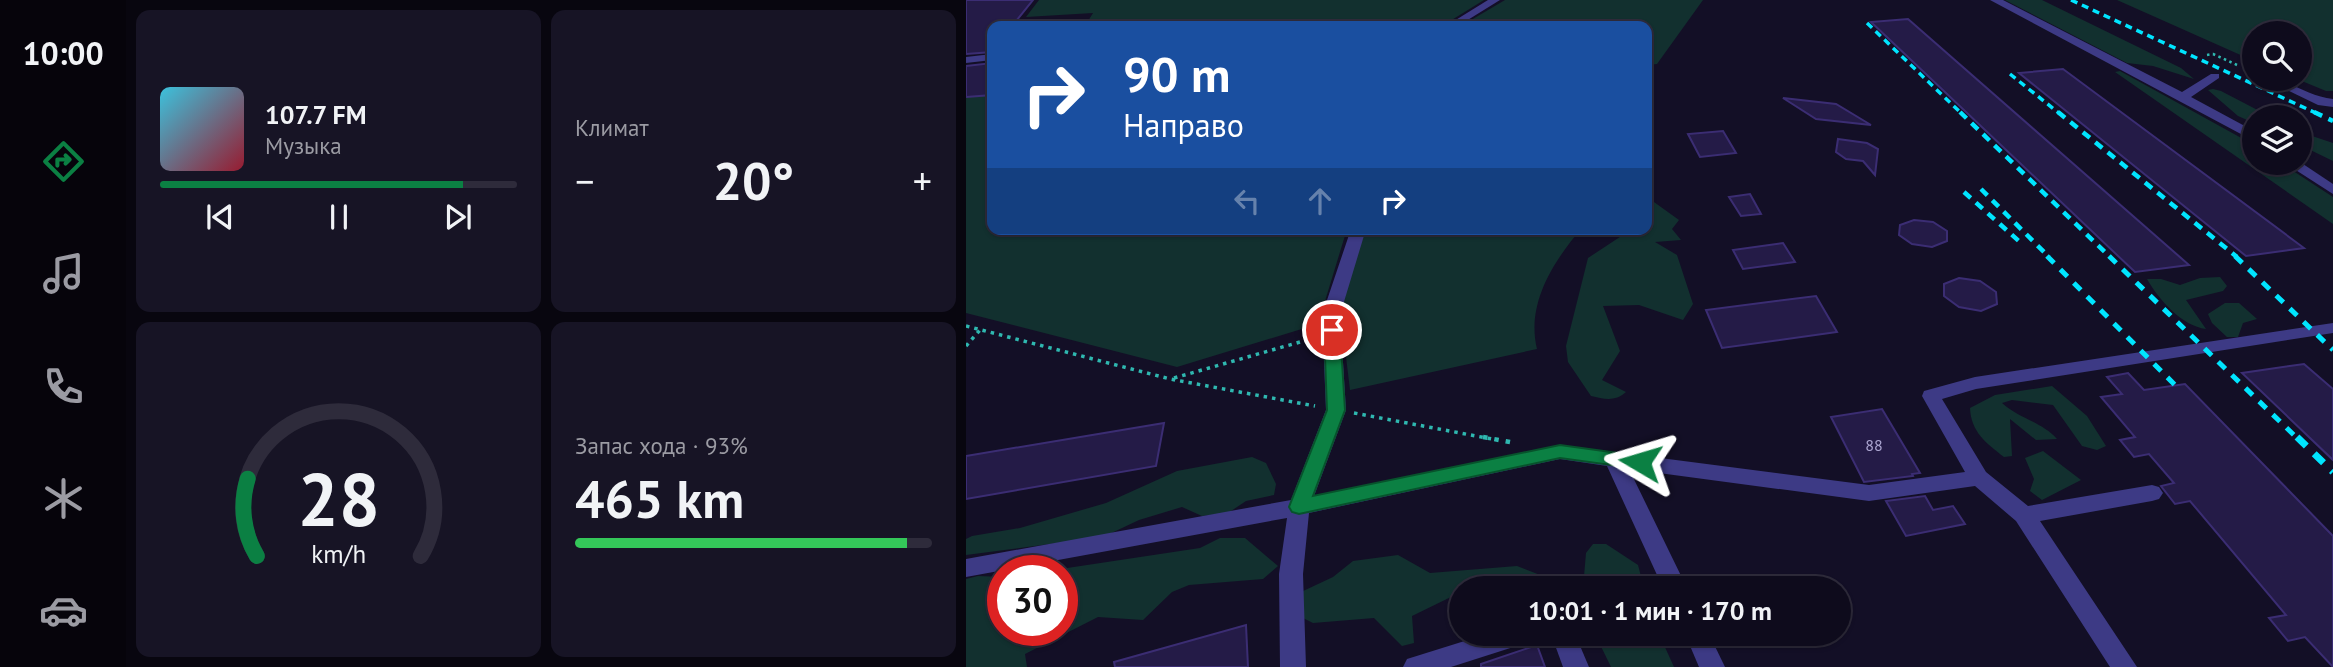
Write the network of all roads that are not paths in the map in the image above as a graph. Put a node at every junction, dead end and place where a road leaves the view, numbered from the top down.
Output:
1 (1495, 0) edge
2 (1995, 0) edge
3 (1459, 21) edge
4 (987, 58) edge
5 (966, 60) edge
6 (2215, 76) dead end
7 (2297, 91) edge
8 (2182, 98) junction
9 (2333, 103) edge
10 (2242, 130) edge
11 (2310, 175) edge
12 (2333, 190) edge
13 (1357, 235) edge
14 (2333, 328) edge
15 (1614, 459) junction
16 (1979, 478) junction
17 (2152, 494) dead end
18 (1299, 507) junction
19 (2024, 515) junction
20 (966, 568) edge
21 (1669, 576) edge
22 (1482, 646) edge
23 (1568, 646) edge
24 (1702, 646) edge
25 (1293, 667) edge
26 (1416, 667) edge
27 (1576, 667) edge
28 (1712, 667) edge
29 (2124, 667) edge

1 - 3 street
2 - 8 street
4 - 5 street
6 - 8 street
7 - 9 street
8 - 10 street
11 - 12 street
13 - 18 street
14 - 16 street
15 - 16 street
15 - 18 street
15 - 21 street
16 - 19 street
17 - 19 street
18 - 20 street
18 - 25 street
19 - 29 street
22 - 26 street
23 - 27 street
24 - 28 street

